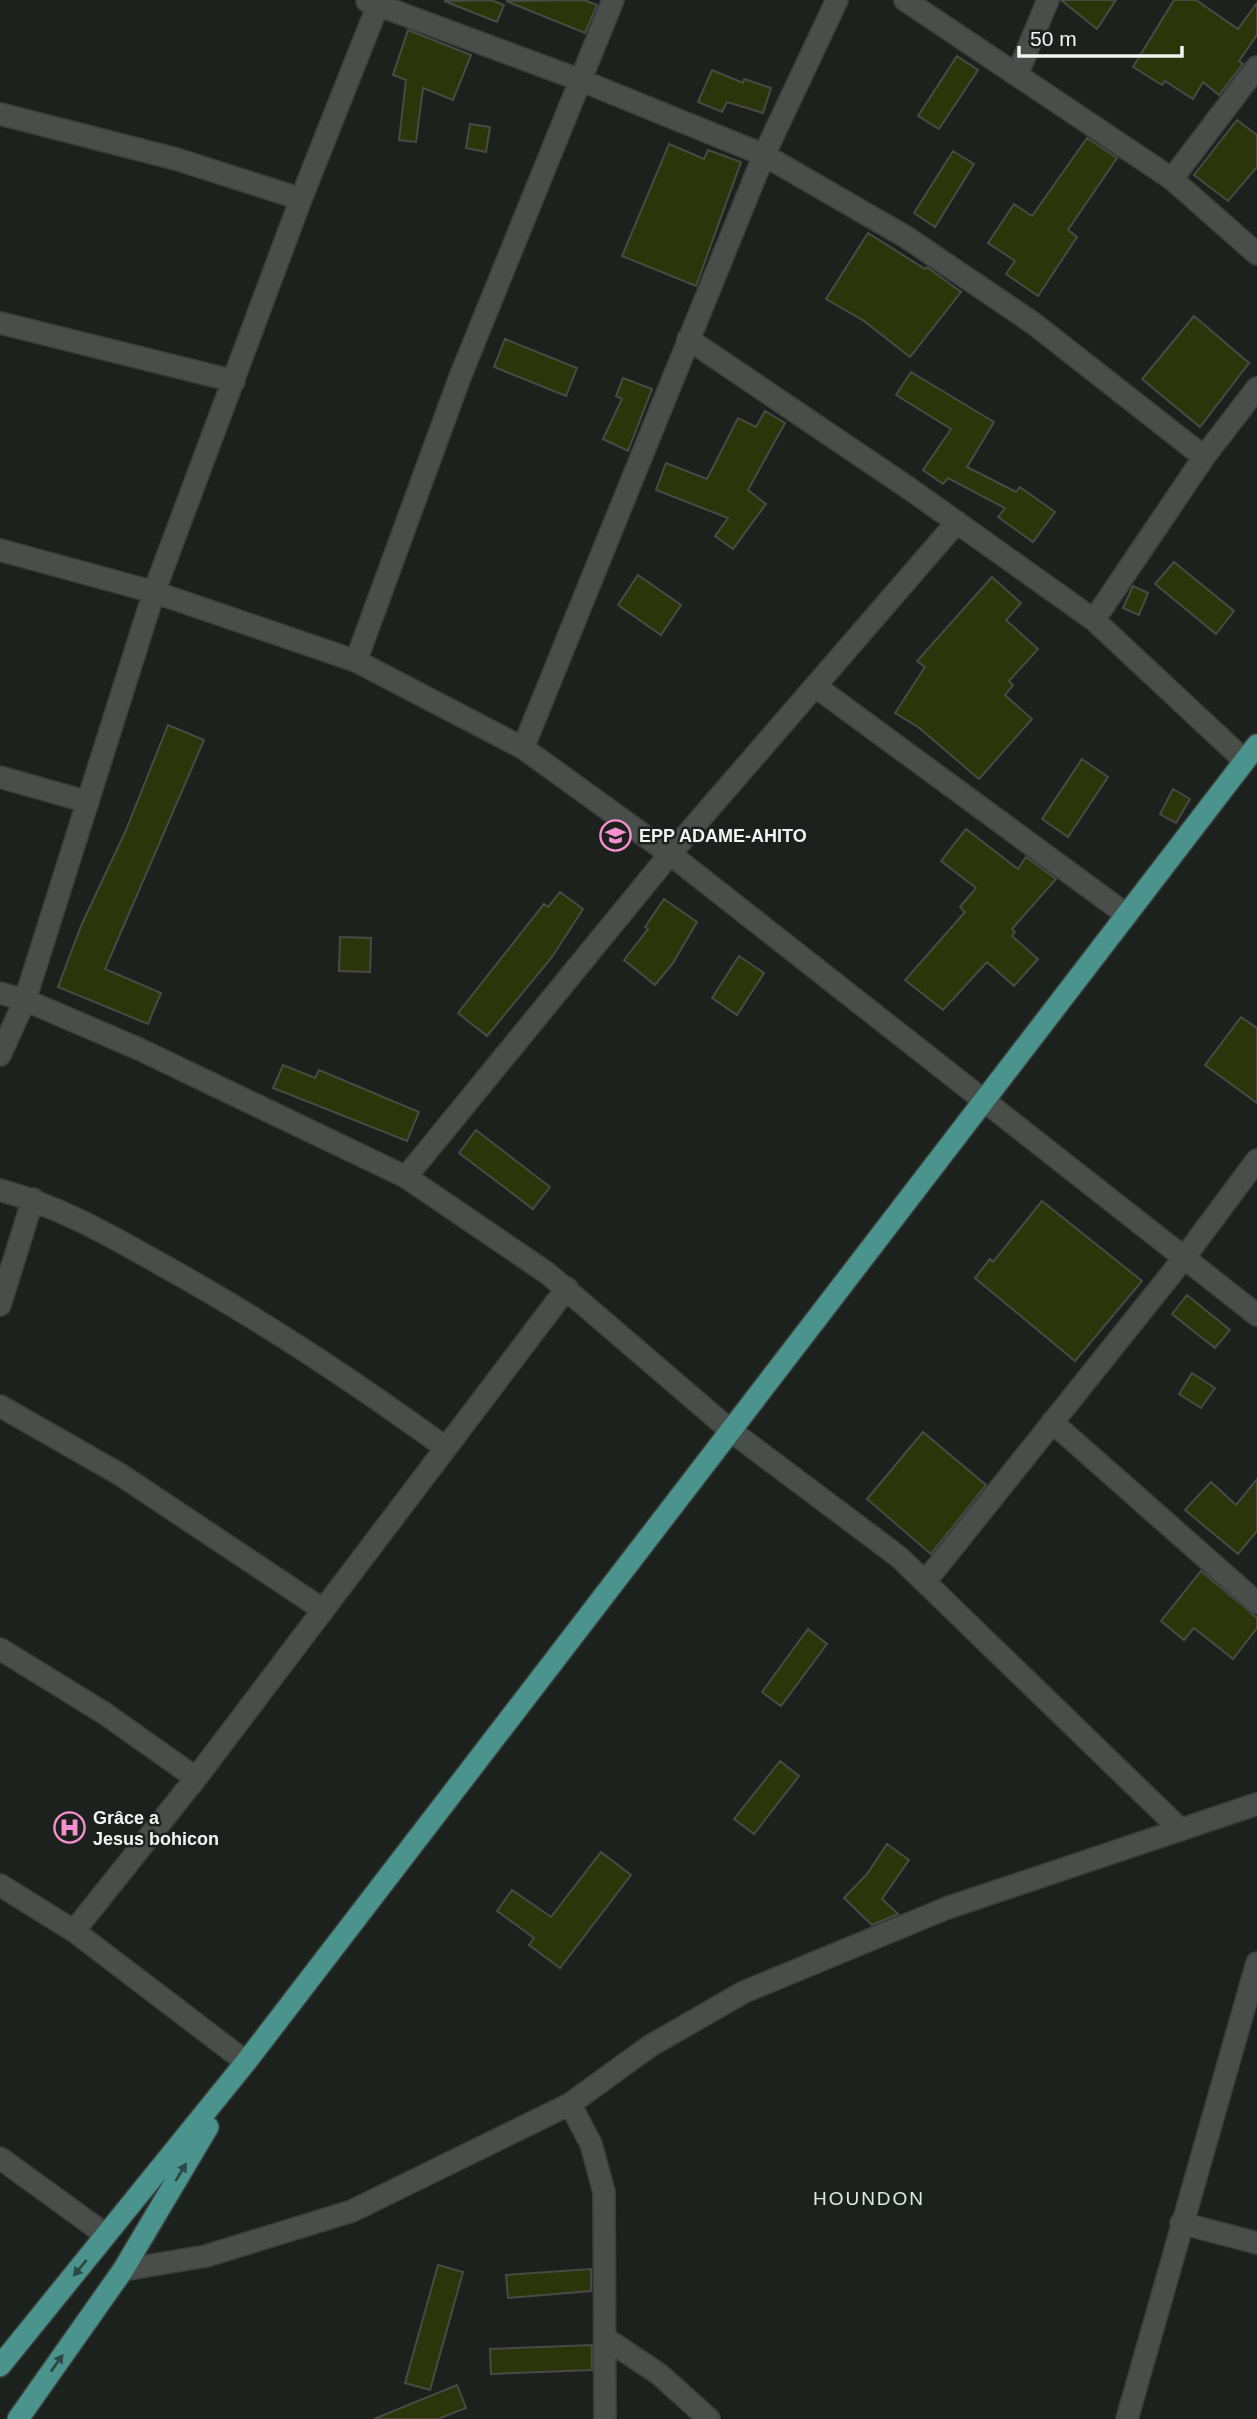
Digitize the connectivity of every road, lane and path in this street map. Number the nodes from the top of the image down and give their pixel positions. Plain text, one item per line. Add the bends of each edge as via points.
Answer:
1 (613, 0) edge
2 (837, 0) edge
3 (905, 0) edge
4 (1048, 0) edge
5 (375, 2) edge
6 (1257, 67) edge
7 (1017, 75) junction
8 (580, 80) junction
9 (0, 114) edge
10 (764, 155) junction
11 (1172, 179) junction
12 (302, 199) junction
13 (1257, 254) edge
14 (0, 323) edge
15 (688, 339) junction
16 (234, 381) junction
17 (1257, 388) edge
18 (1204, 457) junction
19 (957, 522) junction
20 (0, 550) edge
21 (155, 592) junction
22 (1094, 620) junction
23 (356, 661) junction
24 (816, 686) junction
25 (523, 748) junction
26 (1251, 753) edge
27 (0, 777) edge
28 (88, 802) junction
29 (670, 854) junction
30 (1127, 915) junction
31 (0, 993) edge
32 (24, 1000) junction
33 (0, 1055) edge
34 (984, 1101) junction
35 (1257, 1160) edge
36 (406, 1177) junction
37 (0, 1190) edge
38 (33, 1199) junction
39 (1184, 1258) junction
40 (566, 1288) junction
41 (0, 1306) edge
42 (1257, 1314) edge
43 (0, 1406) edge
44 (1052, 1422) junction
45 (731, 1431) junction
46 (446, 1448) junction
47 (925, 1581) junction
48 (1257, 1603) edge
49 (322, 1609) junction
50 (0, 1649) edge
51 (196, 1778) junction
52 (1257, 1804) edge
53 (1181, 1829) junction
54 (0, 1885) edge
55 (74, 1931) junction
56 (1257, 1963) edge
57 (246, 2063) junction
58 (570, 2104) junction
59 (0, 2158) edge
60 (1181, 2223) junction
61 (106, 2235) junction
62 (1257, 2243) edge
63 (122, 2270) junction
64 (605, 2338) junction
65 (0, 2366) edge
66 (18, 2419) edge
67 (605, 2419) edge
68 (709, 2419) edge
69 (1127, 2419) edge

1 - 8 street
2 - 10 street
3 - 7 street
4 - 7 street
5 - 8 street
5 - 12 street
6 - 11 street
7 - 11 street
8 - 10 street
8 - 23 street via 460,377
9 - 12 street via 176,159
10 - 15 street
10 - 18 street via 906,237 1033,323
11 - 13 street
12 - 16 street
14 - 16 street
15 - 19 street
15 - 25 street
16 - 21 street
17 - 18 street
18 - 22 street
19 - 22 street
19 - 24 street
20 - 21 street
21 - 23 street
21 - 28 street
22 - 26 street
23 - 25 street
24 - 29 street
24 - 30 street
25 - 29 street
26 - 30 main road
27 - 28 street
28 - 32 street
29 - 34 street
29 - 36 street
30 - 34 main road
31 - 32 street
32 - 33 street
32 - 36 street via 139,1049
34 - 39 street
34 - 45 main road
35 - 39 street
36 - 40 street
37 - 38 street
38 - 41 street
38 - 46 street via 93,1226 235,1305
39 - 42 street
39 - 44 street
40 - 45 street
40 - 46 street
43 - 49 street via 121,1475
44 - 47 street
44 - 48 street
45 - 47 street via 899,1556
45 - 57 main road
46 - 49 street
47 - 53 street
49 - 51 street
50 - 51 street via 104,1713
51 - 55 street
52 - 53 street
53 - 58 street via 947,1908 744,1992 650,2046
54 - 55 street
55 - 57 street
56 - 60 street
57 - 61 main road
63 -> 57 main road
58 - 63 street via 352,2211 206,2256
58 - 64 street via 591,2144 604,2192
59 - 61 street
60 - 62 street
60 - 69 street
61 -> 65 main road
66 -> 63 main road
64 - 67 street
64 - 68 street via 659,2374

